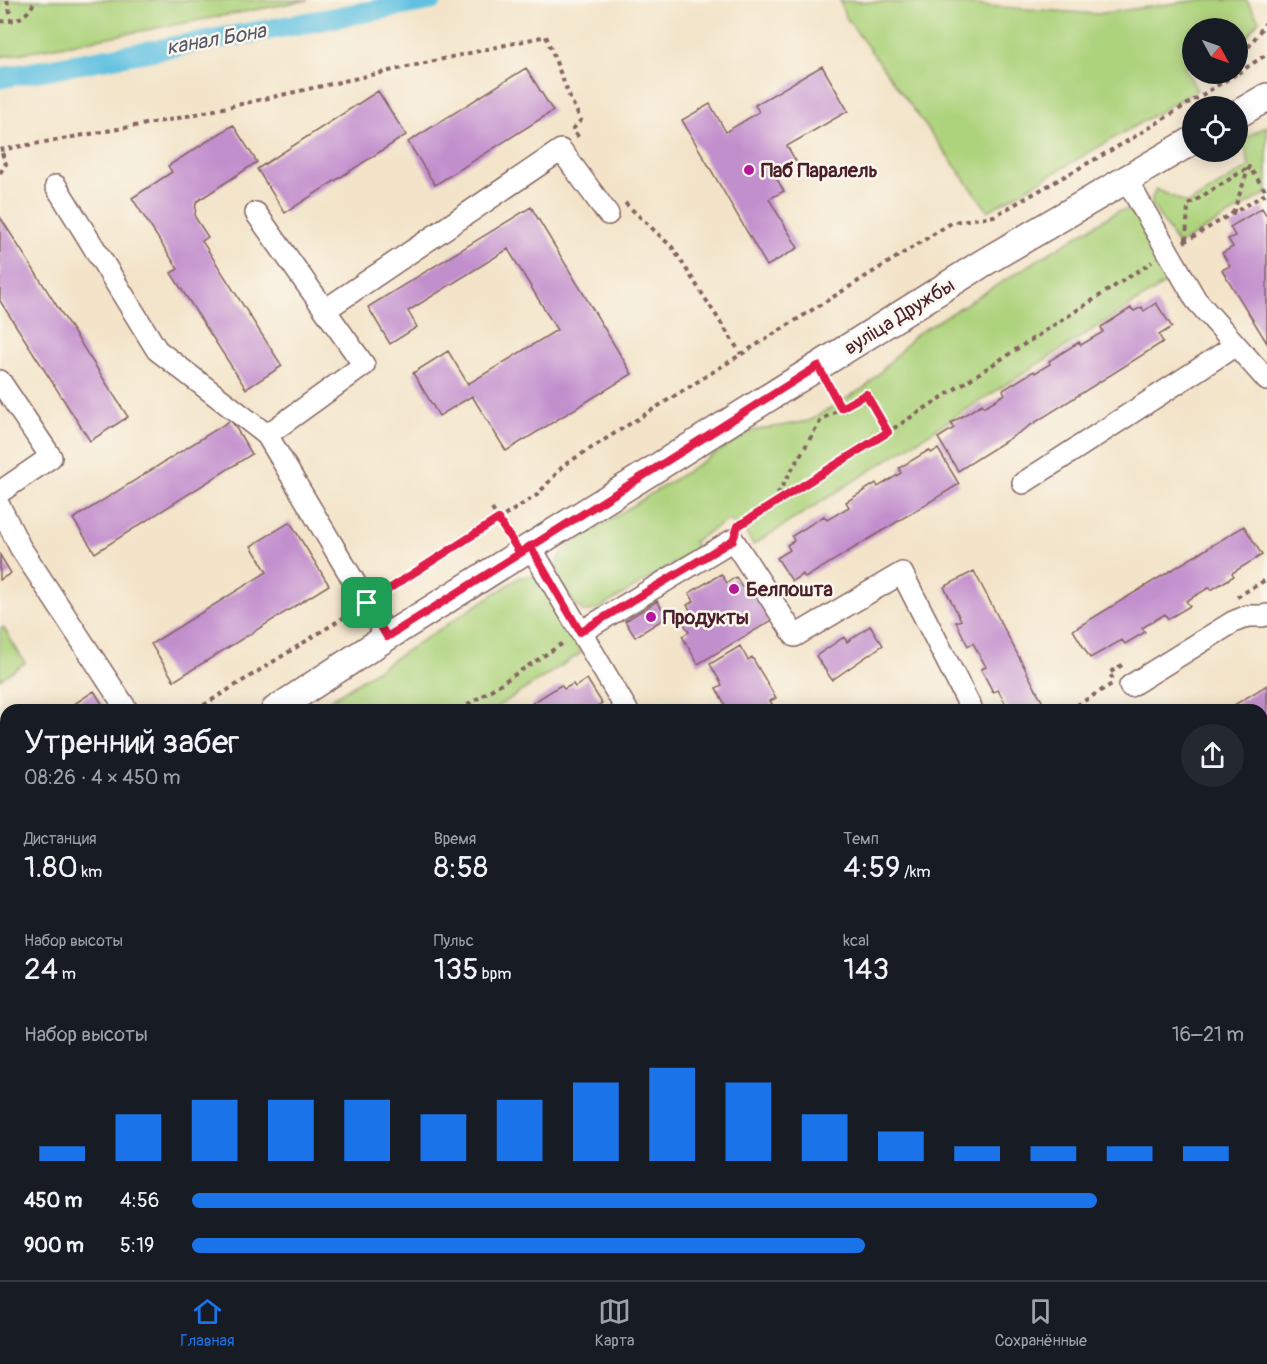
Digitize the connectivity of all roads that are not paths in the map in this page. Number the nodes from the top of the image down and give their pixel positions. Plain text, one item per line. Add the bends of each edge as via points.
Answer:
1 (1267, 97) edge
2 (1248, 108) edge
3 (1182, 147) edge
4 (1126, 179) junction
5 (56, 186) dead end
6 (256, 213) dead end
7 (608, 214) dead end
8 (325, 310) junction
9 (1236, 345) junction
10 (1267, 380) edge
11 (0, 381) edge
12 (267, 435) junction
13 (1023, 483) dead end
14 (0, 492) edge
15 (0, 507) edge
16 (525, 549) junction
17 (1267, 615) edge
18 (580, 632) junction
19 (387, 637) junction
20 (1122, 684) road end
21 (123, 704) edge
22 (284, 704) edge
23 (623, 704) edge
24 (969, 704) edge

1 - 2 main road
3 - 4 main road, вуліца Дружбы
4 - 9 street via 1177,246 1196,300
4 - 16 main road, вуліца Дружбы via 983,263
5 - 12 street via 157,350
6 - 8 street
7 - 8 street via 561,150
8 - 12 street via 364,365
9 - 10 street
9 - 13 street
11 - 14 street via 51,457
12 - 19 street
15 - 21 street via 20,547
16 - 18 street
16 - 19 main road, вуліца Дружбы
17 - 20 street via 1233,622
18 - 23 street
18 - 24 street via 733,540 795,636 902,573
19 - 22 main road, вуліца Дружбы

